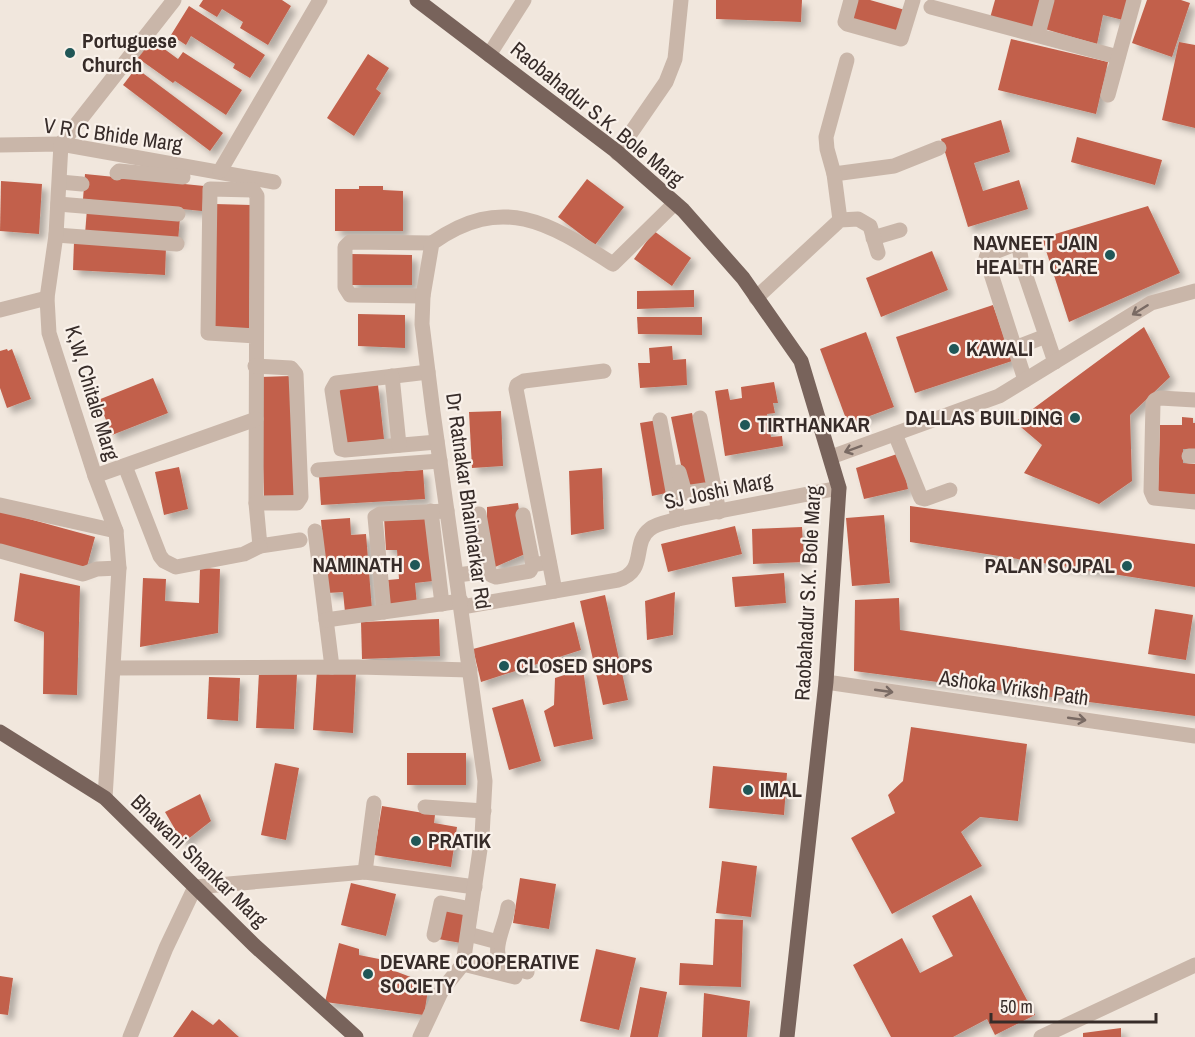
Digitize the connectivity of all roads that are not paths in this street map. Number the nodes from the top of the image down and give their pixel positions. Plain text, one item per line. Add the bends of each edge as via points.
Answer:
1 (174, 0) edge
2 (320, 0) edge
3 (417, 0) edge
4 (524, 0) edge
5 (681, 0) edge
6 (851, 0) edge
7 (1047, 0) edge
8 (1134, 0) edge
9 (907, 1) edge
10 (953, 6) edge
11 (931, 7) dead end
12 (1038, 34) junction
13 (489, 55) junction
14 (1118, 57) junction
15 (847, 60) dead end
16 (1108, 95) dead end
17 (61, 144) junction
18 (0, 145) edge
19 (939, 148) dead end
20 (617, 153) junction
21 (157, 171) junction
22 (220, 171) junction
23 (117, 173) dead end
24 (834, 174) junction
25 (60, 182) junction
26 (274, 182) dead end
27 (81, 185) dead end
28 (675, 203) junction
29 (58, 204) junction
30 (178, 214) dead end
31 (840, 220) junction
32 (900, 230) dead end
33 (56, 235) junction
34 (873, 238) junction
35 (432, 243) junction
36 (177, 244) dead end
37 (878, 253) dead end
38 (1195, 291) edge
39 (423, 296) junction
40 (47, 298) junction
41 (756, 298) junction
42 (0, 310) edge
43 (256, 336) junction
44 (1046, 336) junction
45 (1015, 348) junction
46 (1055, 362) junction
47 (255, 366) junction
48 (604, 371) dead end
49 (428, 372) junction
50 (392, 376) junction
51 (1026, 380) junction
52 (1195, 400) edge
53 (700, 418) dead end
54 (256, 419) junction
55 (895, 434) junction
56 (437, 442) junction
57 (399, 445) junction
58 (831, 457) junction
59 (440, 461) junction
60 (125, 466) junction
61 (318, 470) dead end
62 (95, 476) junction
63 (839, 488) junction
64 (950, 490) dead end
65 (1195, 502) edge
66 (256, 503) junction
67 (0, 505) edge
68 (431, 511) junction
69 (447, 511) junction
70 (719, 512) junction
71 (479, 514) dead end
72 (523, 515) dead end
73 (695, 516) junction
74 (678, 519) junction
75 (116, 531) junction
76 (315, 531) dead end
77 (300, 540) dead end
78 (260, 546) junction
79 (0, 551) edge
80 (549, 562) junction
81 (533, 565) junction
82 (118, 568) junction
83 (489, 571) junction
84 (457, 575) junction
85 (555, 591) junction
86 (442, 604) junction
87 (461, 604) junction
88 (384, 612) junction
89 (326, 620) junction
90 (332, 667) junction
91 (114, 668) junction
92 (470, 670) junction
93 (826, 682) junction
94 (0, 732) edge
95 (1195, 736) edge
96 (105, 798) junction
97 (374, 803) dead end
98 (425, 807) dead end
99 (484, 811) junction
100 (366, 872) junction
101 (195, 887) junction
102 (475, 887) junction
103 (508, 907) dead end
104 (471, 909) junction
105 (467, 931) junction
106 (434, 935) dead end
107 (498, 942) junction
108 (463, 963) junction
109 (1195, 965) edge
110 (130, 1037) edge
111 (356, 1037) edge
112 (420, 1037) edge
113 (787, 1037) edge
114 (1041, 1037) edge

1 - 17 street
2 - 22 street
3 - 13 main road, Raobahadur S.K. Bole Marg
4 - 13 street
5 - 20 street via 675,59 666,82
6 - 9 street via 847,24 900,39
7 - 12 street
8 - 14 street
10 - 11 street
10 - 12 street
12 - 14 street
13 - 20 main road, Raobahadur S.K. Bole Marg
14 - 16 street
15 - 24 street via 826,137
17 - 18 street, V R C Bhide Marg
17 - 21 street, V R C Bhide Marg
17 - 25 street, K,W, Chitale Marg
19 - 24 street via 894,166
20 - 28 main road, Raobahadur S.K. Bole Marg
21 - 22 street, V R C Bhide Marg via 183,175
21 - 23 street
22 - 26 street, V R C Bhide Marg
24 - 31 street
25 - 27 street
25 - 29 street, K,W, Chitale Marg
28 - 35 street via 613,264 540,223 506,216 465,223
28 - 41 main road, Raobahadur S.K. Bole Marg via 743,278
29 - 30 street
29 - 33 street, K,W, Chitale Marg
31 - 34 street via 858,219 870,226
31 - 41 street
32 - 34 street
33 - 36 street
33 - 40 street, K,W, Chitale Marg
34 - 37 street
35 - 39 street, Dr Ratnakar Bhaindarkar Rd
35 - 39 street via 350,242 345,247 345,287 350,295
38 -> 46 street via 1151,303
39 - 49 street, Dr Ratnakar Bhaindarkar Rd
40 - 42 street
40 - 62 street, K,W, Chitale Marg via 49,333
41 - 58 main road, Raobahadur S.K. Bole Marg via 801,361
43 - 43 street via 257,196 253,190 210,189 208,332
43 - 47 street
44 - 45 street
44 - 45 street via 1019,246 991,253 986,258
44 - 46 street
45 - 51 street
46 - 51 street
47 - 54 street
47 - 66 street via 291,368 296,374 301,497 297,503
48 - 80 street via 524,381 516,389
49 - 50 street
49 - 56 street, Dr Ratnakar Bhaindarkar Rd
50 - 57 street
50 - 57 street via 336,383 332,390 341,449
51 - 55 street via 999,396
52 - 65 street via 1160,398 1153,403 1150,491 1154,498
53 - 70 street
54 - 60 street
54 - 66 street
55 -> 58 street
55 - 64 street via 921,498
56 - 57 street
56 - 59 street, Dr Ratnakar Bhaindarkar Rd
58 - 63 main road, Raobahadur S.K. Bole Marg
59 - 61 street
59 - 69 street, Dr Ratnakar Bhaindarkar Rd
60 - 62 street
60 - 78 street via 160,556 168,564 176,567 233,556
62 - 75 street, K,W, Chitale Marg
63 - 70 street, SJ Joshi Marg
63 - 93 main road, Raobahadur S.K. Bole Marg
66 - 78 street
67 - 75 street
68 - 69 street
68 - 86 street
68 - 88 street via 375,517
69 - 84 street, Dr Ratnakar Bhaindarkar Rd
70 - 73 street, SJ Joshi Marg
71 - 83 street
72 - 81 street
73 - 74 street, SJ Joshi Marg
73 - 74 street via 698,491 684,492 663,418
74 - 85 street, SJ Joshi Marg via 649,529 634,571 628,577
75 - 82 street, K,W, Chitale Marg
76 - 89 street
77 - 78 street
79 - 82 street via 83,574
80 - 81 street
80 - 85 street
81 - 83 street via 530,571 496,577
82 - 91 street, K,W, Chitale Marg
83 - 84 street
84 - 87 street, Dr Ratnakar Bhaindarkar Rd
85 - 87 street, SJ Joshi Marg
86 - 87 street, SJ Joshi Marg
86 - 88 street, SJ Joshi Marg
87 - 92 street, Dr Ratnakar Bhaindarkar Rd
88 - 89 street, SJ Joshi Marg
89 - 90 street
90 - 91 street
90 - 92 street
91 - 96 street, K,W, Chitale Marg
92 - 99 street, Dr Ratnakar Bhaindarkar Rd via 485,781
93 -> 95 street, Ashoka Vriksh Path
93 - 113 main road, Raobahadur S.K. Bole Marg
94 - 96 main road, Bhawani Shankar Marg
96 - 101 main road, Bhawani Shankar Marg
97 - 100 street
98 - 99 street
99 - 102 street, Dr Ratnakar Bhaindarkar Rd
100 - 101 street
100 - 102 street
101 - 110 street
101 - 111 main road, Bhawani Shankar Marg
102 - 104 street, Dr Ratnakar Bhaindarkar Rd
103 - 107 street
104 - 105 street, Dr Ratnakar Bhaindarkar Rd
104 - 106 street via 441,903
105 - 107 street
105 - 108 street, Dr Ratnakar Bhaindarkar Rd
107 - 108 street via 501,963 523,975
108 - 112 street, Dr Ratnakar Bhaindarkar Rd via 442,990
109 - 114 street

